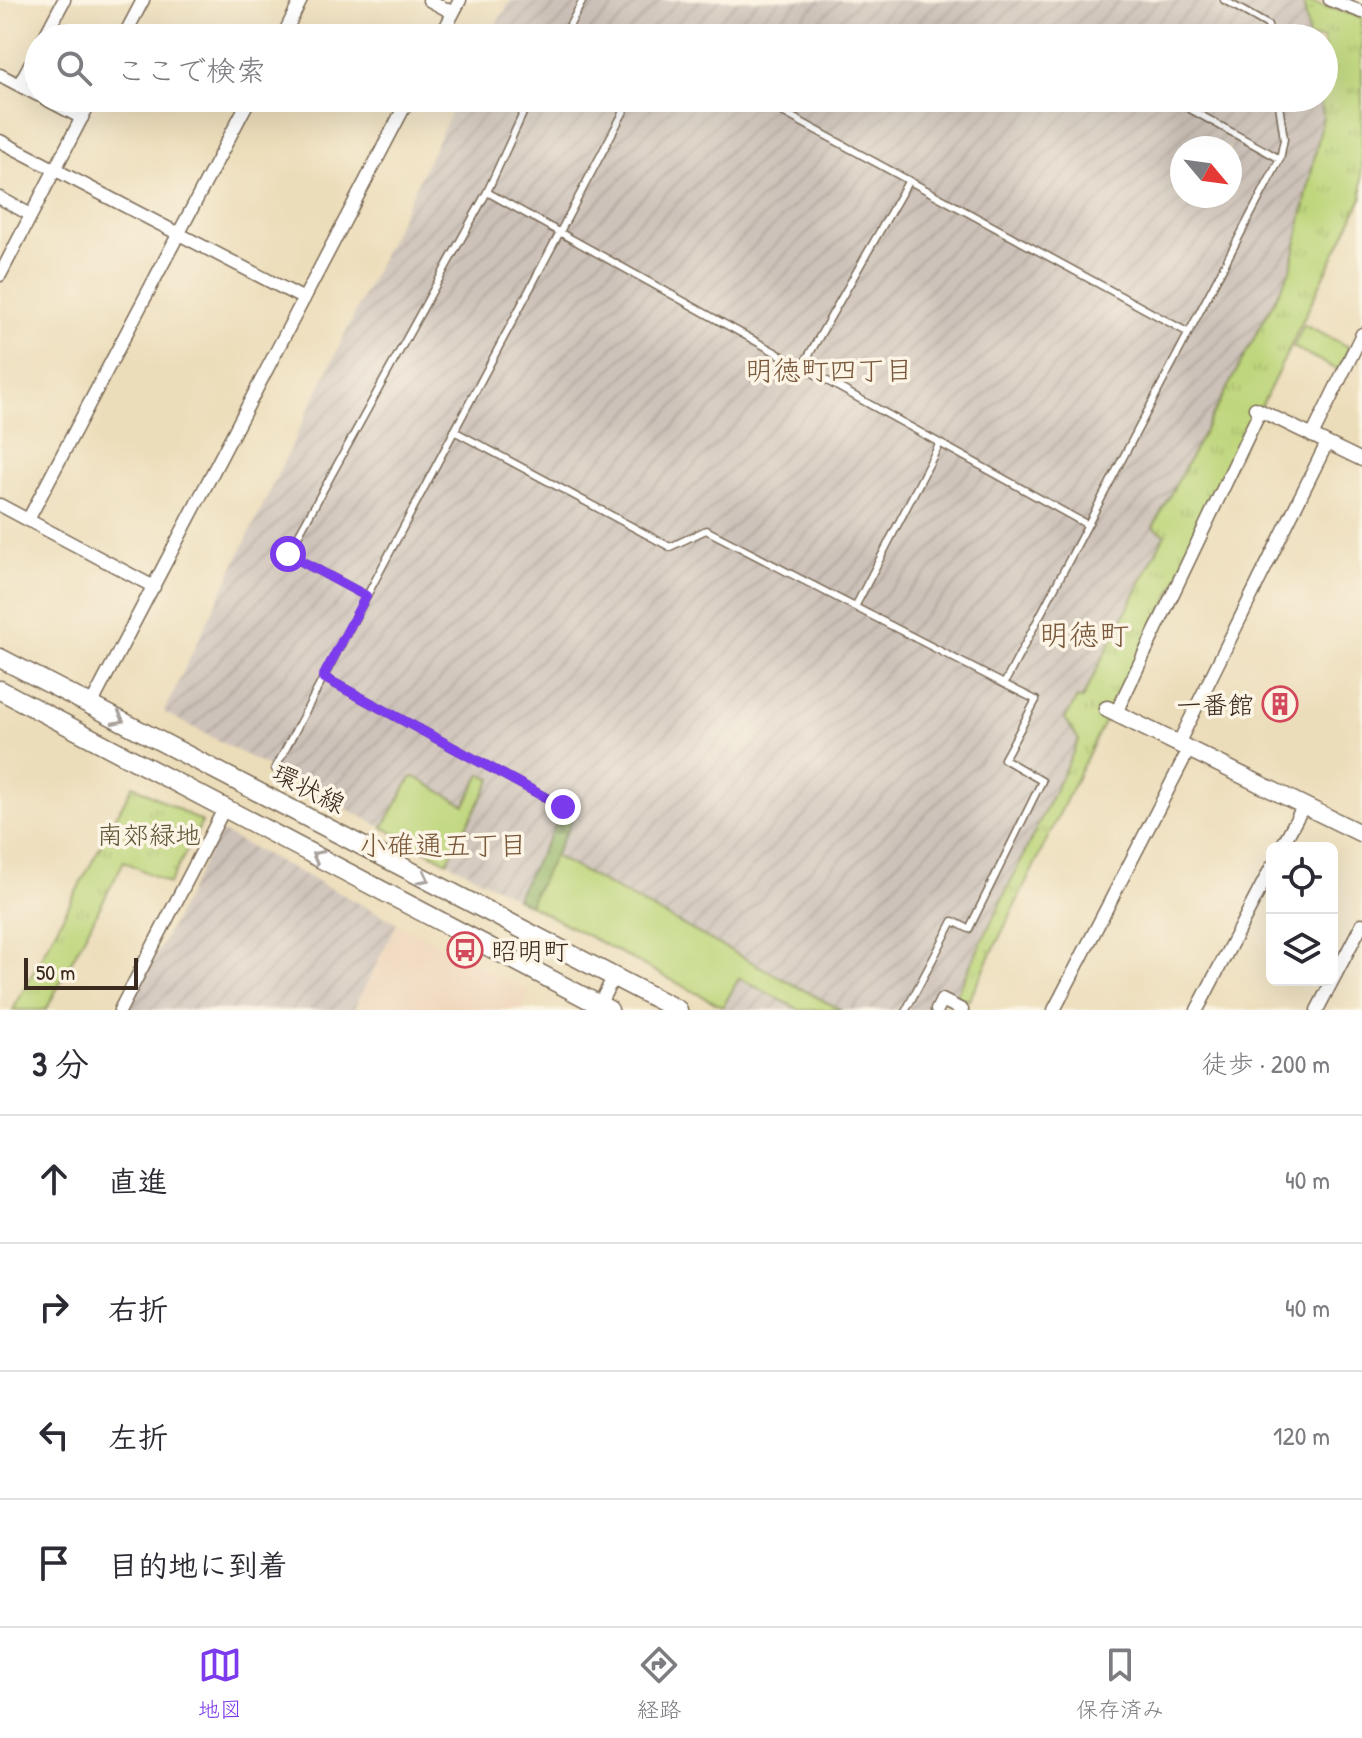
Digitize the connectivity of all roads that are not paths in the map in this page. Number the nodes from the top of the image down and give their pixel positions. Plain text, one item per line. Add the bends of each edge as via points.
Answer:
1 (64, 0) edge
2 (143, 0) edge
3 (301, 0) edge
4 (429, 0) edge
5 (460, 0) edge
6 (583, 0) edge
7 (1224, 0) edge
8 (1330, 0) edge
9 (1362, 12) edge
10 (453, 13) junction
11 (51, 24) edge
12 (130, 24) edge
13 (289, 24) edge
14 (447, 24) edge
15 (570, 24) edge
16 (1266, 24) edge
17 (0, 75) edge
18 (24, 76) edge
19 (19, 85) junction
20 (24, 88) edge
21 (71, 112) edge
22 (85, 112) edge
23 (243, 112) edge
24 (402, 112) edge
25 (524, 112) edge
26 (624, 112) edge
27 (783, 112) edge
28 (1195, 112) edge
29 (1280, 112) edge
30 (82, 118) junction
31 (0, 141) edge
32 (1280, 159) junction
33 (55, 169) junction
34 (909, 180) junction
35 (487, 192) junction
36 (0, 198) edge
37 (31, 215) junction
38 (560, 232) junction
39 (179, 234) junction
40 (0, 275) edge
41 (304, 299) junction
42 (1187, 332) junction
43 (1362, 334) edge
44 (802, 367) junction
45 (454, 431) junction
46 (1312, 436) junction
47 (940, 443) junction
48 (1327, 443) junction
49 (1362, 460) edge
50 (0, 505) edge
51 (28, 520) junction
52 (1086, 524) junction
53 (154, 587) junction
54 (366, 596) junction
55 (855, 607) junction
56 (0, 658) edge
57 (323, 677) junction
58 (1004, 684) junction
59 (0, 690) edge
60 (91, 705) junction
61 (1112, 711) joint
62 (1184, 746) junction
63 (275, 769) dead end
64 (1304, 805) junction
65 (225, 807) junction
66 (563, 807) dead end
67 (1362, 834) edge
68 (1284, 842) edge
69 (1266, 878) edge
70 (1362, 924) edge
71 (614, 976) junction
72 (602, 1008) edge
73 (120, 1010) edge
74 (678, 1010) edge
75 (906, 1010) edge
76 (937, 1010) edge
77 (962, 1010) edge
78 (1054, 1010) edge
79 (1197, 1010) edge
80 (1317, 1010) edge

1 - 11 street
2 - 12 street
3 - 13 street
4 - 10 street
5 - 10 street
6 - 15 lane
7 - 16 lane
8 - 9 street
10 - 14 street
17 - 19 street
18 - 19 street
19 - 20 street
21 - 30 street
22 - 30 street
23 - 39 street
24 - 41 street
25 - 35 lane
26 - 38 lane
27 - 34 lane
28 - 32 lane
29 - 32 lane
30 - 33 street
31 - 33 street
32 - 42 lane
33 - 37 street
33 - 39 street
34 - 42 lane
34 - 44 lane
35 - 38 lane
35 - 54 lane via 288,554
36 - 37 street
37 - 40 street
38 - 44 lane
38 - 45 lane
39 - 41 street
39 - 51 street
41 - 53 street
42 - 52 lane
43 - 46 street
44 - 47 lane
45 - 54 lane
45 - 55 lane via 670,547 706,530
46 - 48 street
46 - 61 street via 1257,409
47 - 52 lane
47 - 55 lane
48 - 49 street
48 - 62 street
50 - 51 street
51 - 53 street
52 - 58 lane
53 - 60 street
54 - 57 lane
55 - 58 lane
56 - 60 main road, 環状線
57 - 63 lane
57 - 66 lane
58 - 75 lane via 1036,700 1004,759 1042,781 969,929 953,921
59 - 65 main road
60 -> 71 main road, 環状線
61 - 62 street
62 - 64 street
62 - 78 street
64 - 67 street
64 - 68 street
72 -> 65 main road
65 - 73 street
69 - 79 street
70 - 80 street
71 - 72 street
71 - 74 main road, 環状線
76 - 77 street via 942,1000

